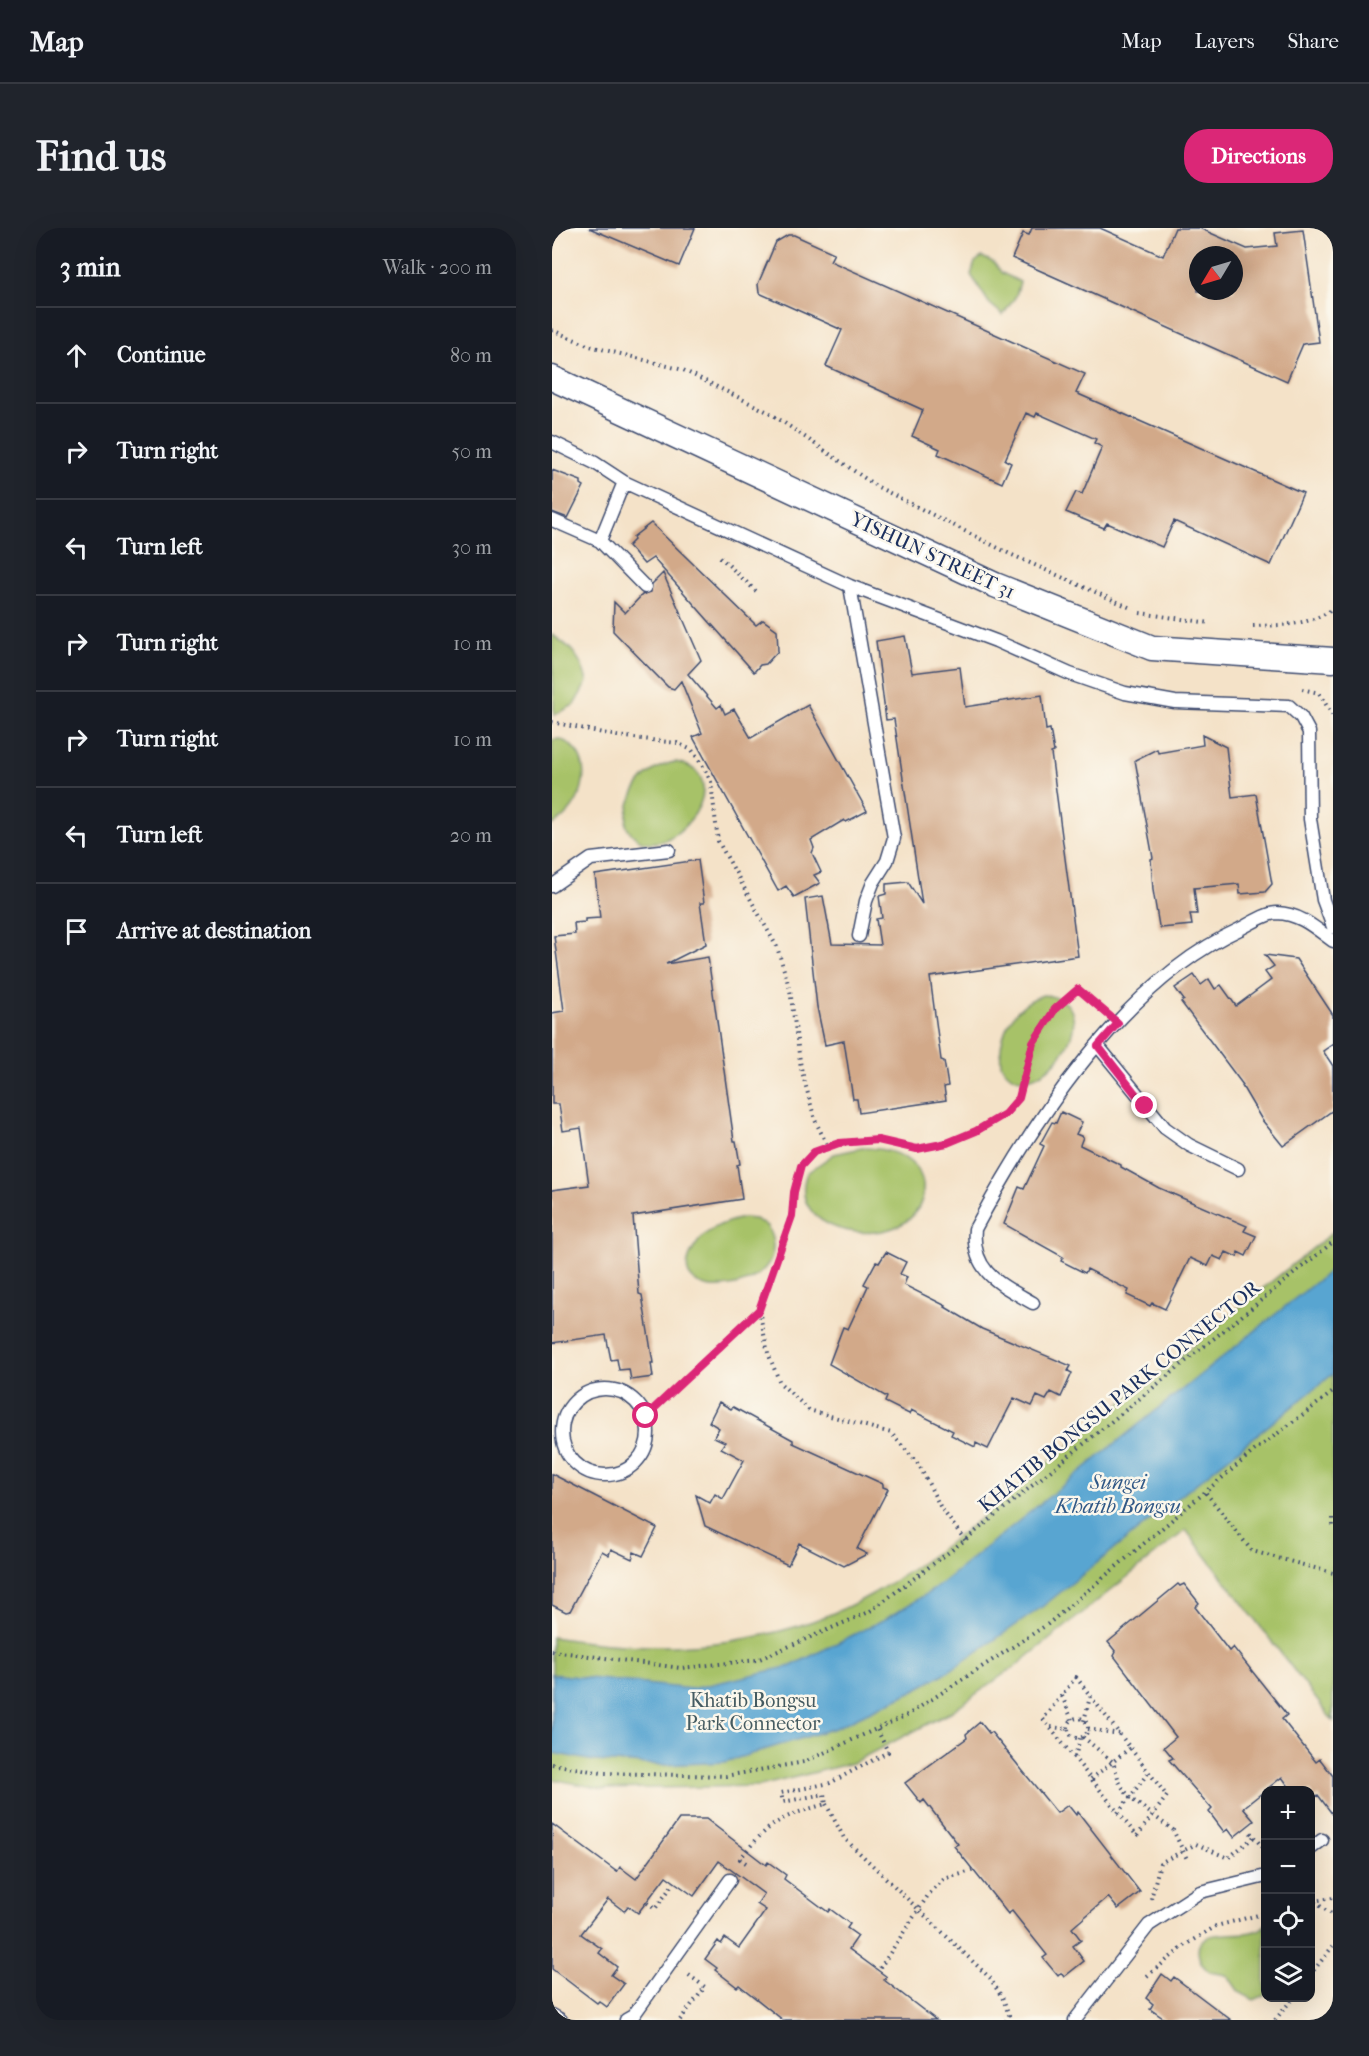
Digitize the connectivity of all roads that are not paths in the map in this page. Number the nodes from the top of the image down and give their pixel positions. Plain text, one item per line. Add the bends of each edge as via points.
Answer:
1 (552, 378) edge
2 (552, 442) edge
3 (624, 482) junction
4 (552, 520) edge
5 (600, 541) junction
6 (850, 585) junction
7 (645, 587) dead end
8 (1333, 660) edge
9 (669, 850) dead end
10 (552, 886) edge
11 (1333, 927) edge
12 (859, 936) dead end
13 (1333, 941) edge
14 (1098, 1046) junction
15 (1238, 1169) dead end
16 (1033, 1303) dead end
17 (558, 1419) edge
18 (552, 1432) edge
19 (564, 1442) junction
20 (1322, 1840) dead end
21 (1315, 1846) edge
22 (1261, 1877) edge
23 (730, 1880) dead end
24 (552, 2015) edge
25 (561, 2020) edge
26 (626, 2020) edge
27 (1075, 2020) edge

1 - 8 street, YISHUN STREET 31 via 995,585 1152,648
2 - 3 lane
3 - 5 lane
3 - 6 lane
4 - 5 lane
5 - 7 lane
6 - 11 lane via 1125,693 1175,702 1289,706 1309,732 1310,819 1323,900
6 - 12 lane via 894,838 866,901
9 - 10 lane via 591,859
13 - 14 lane via 1299,916 1275,913 1230,933 1189,958 1133,1007
14 - 15 lane via 1166,1128 1189,1145
14 - 16 lane via 1042,1115 975,1229 973,1246 983,1266 994,1280
17 - 19 lane
17 - 19 lane via 582,1395 611,1388 638,1402 646,1416 647,1445 640,1459 615,1474 599,1475 585,1470 573,1461
18 - 19 lane
20 - 21 lane
22 - 27 lane via 1200,1892 1149,1925
23 - 26 lane via 633,2016
24 - 25 lane

